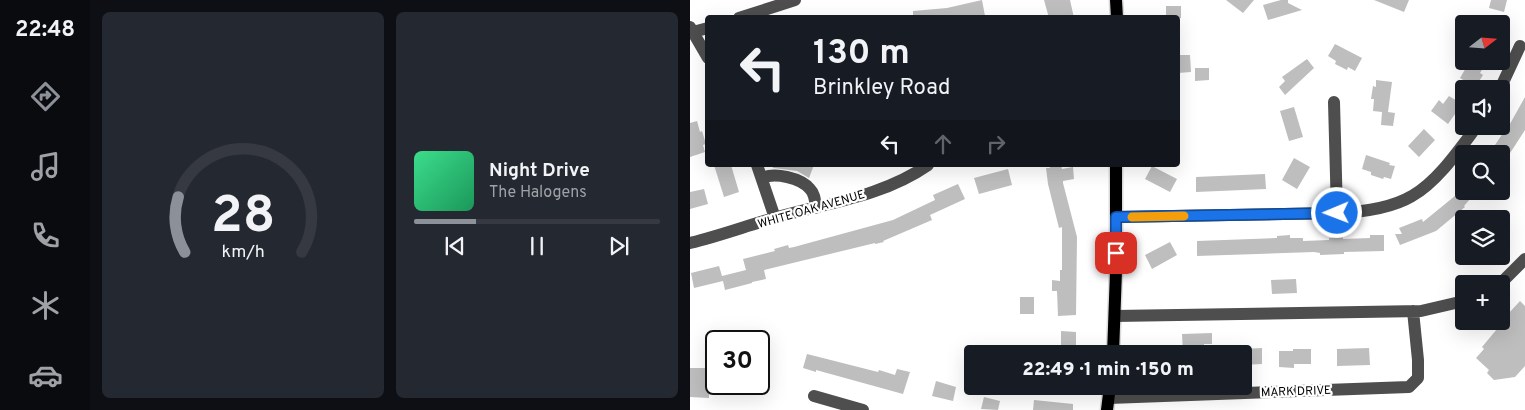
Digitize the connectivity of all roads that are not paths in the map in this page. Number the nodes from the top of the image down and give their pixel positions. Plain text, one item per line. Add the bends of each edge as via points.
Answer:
1 (795, 0) edge
2 (1116, 0) edge
3 (748, 15) edge
4 (1117, 15) edge
5 (705, 28) edge
6 (692, 30) edge
7 (1520, 46) dead end
8 (705, 53) edge
9 (1504, 80) edge
10 (1334, 102) dead end
11 (1470, 135) edge
12 (758, 167) edge
13 (925, 167) edge
14 (1116, 167) edge
15 (762, 178) junction
16 (816, 208) junction
17 (1337, 213) junction
18 (1116, 217) junction
19 (775, 218) junction
20 (690, 243) edge
21 (1525, 258) edge
22 (1509, 275) edge
23 (1455, 303) edge
24 (1413, 311) junction
25 (1115, 316) junction
26 (1113, 345) edge
27 (814, 396) dead end
28 (1109, 398) edge
29 (863, 410) edge

1 - 3 street
2 - 4 main road
5 - 6 street
6 - 8 street
7 - 9 street
10 - 17 street
11 - 17 street via 1440,172 1413,196 1381,207
12 - 15 street
13 - 16 street, WHITE OAK AVENUE via 880,190
14 - 18 main road
15 - 16 street via 780,175 805,184 811,190
15 - 19 street
16 - 19 street, WHITE OAK AVENUE
17 - 18 street
18 - 25 main road
19 - 20 street, WHITE OAK AVENUE
21 - 22 street
23 - 24 street
24 - 25 street
24 - 28 street, MARK DRIVE via 1418,378 1409,387
25 - 26 main road
27 - 29 street

